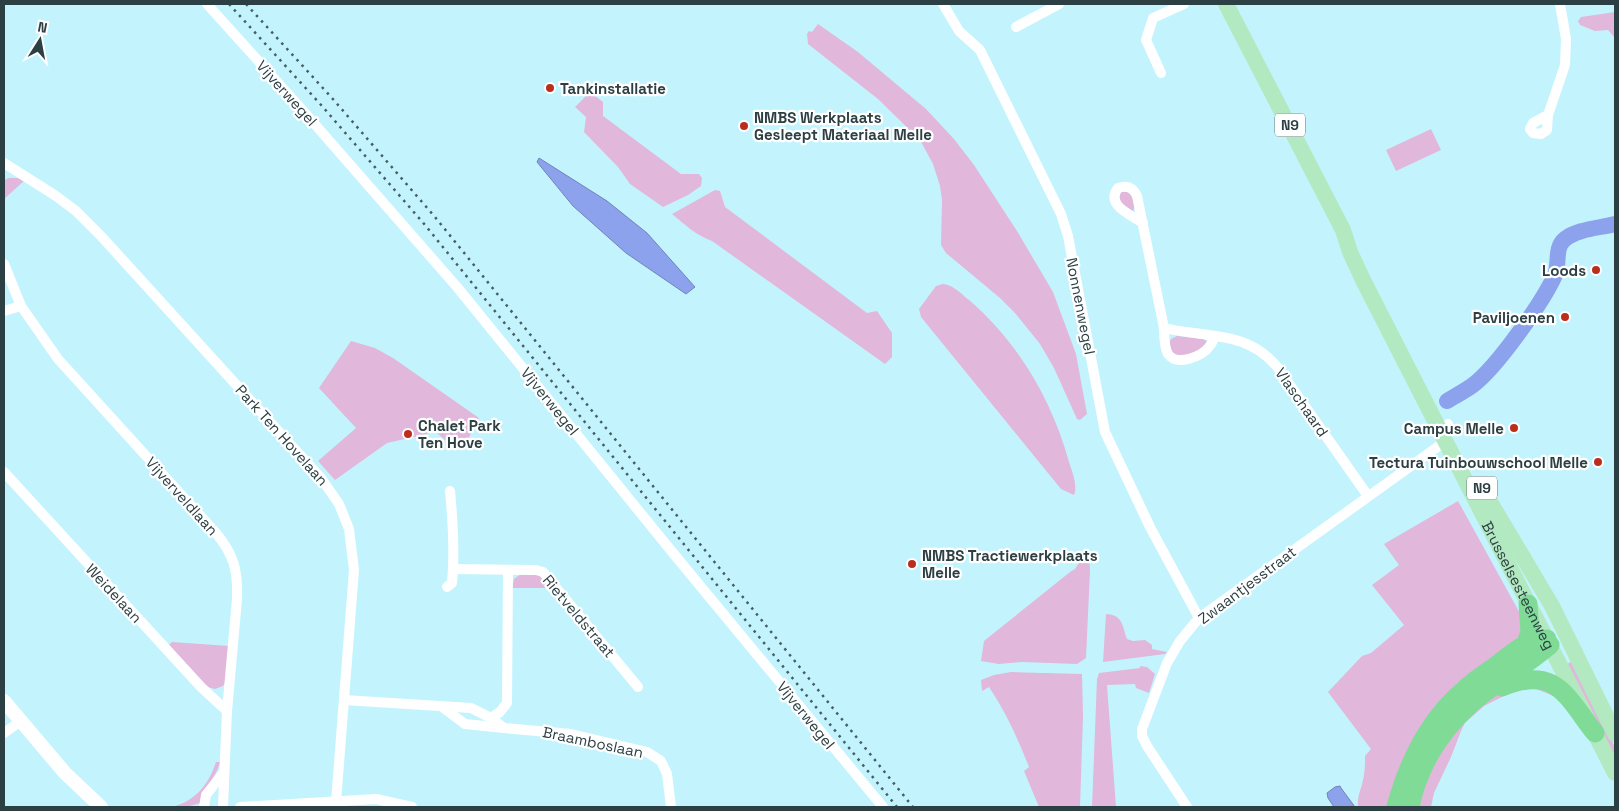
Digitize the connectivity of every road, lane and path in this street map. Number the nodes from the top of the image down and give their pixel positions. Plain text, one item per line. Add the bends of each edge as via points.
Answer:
1 (207, 4) edge
2 (943, 4) edge
3 (1059, 4) edge
4 (1184, 4) edge
5 (1226, 4) edge
6 (1560, 4) edge
7 (1016, 27) dead end
8 (1161, 73) dead end
9 (1548, 115) dead end
10 (4, 163) edge
11 (1142, 222) dead end
12 (1346, 236) junction
13 (4, 264) edge
14 (21, 306) junction
15 (4, 311) edge
16 (1164, 328) junction
17 (1215, 336) junction
18 (1448, 424) junction
19 (1445, 441) junction
20 (1461, 448) junction
21 (4, 472) edge
22 (450, 491) dead end
23 (1368, 496) junction
24 (454, 569) junction
25 (508, 570) junction
26 (448, 587) dead end
27 (1528, 604) junction
28 (1552, 606) junction
29 (1199, 618) junction
30 (1550, 641) junction
31 (1526, 642) junction
32 (1579, 663) junction
33 (638, 687) dead end
34 (1482, 694) junction
35 (344, 700) junction
36 (4, 701) edge
37 (440, 705) junction
38 (228, 711) junction
39 (492, 718) junction
40 (21, 721) junction
41 (504, 728) junction
42 (4, 733) edge
43 (1595, 733) junction
44 (1615, 734) edge
45 (224, 772) junction
46 (1615, 773) edge
47 (336, 802) junction
48 (101, 807) edge
49 (204, 807) edge
50 (223, 807) edge
51 (240, 807) edge
52 (412, 807) edge
53 (671, 807) edge
54 (882, 807) edge
55 (1188, 807) edge
56 (1396, 807) edge
57 (1410, 807) edge

1 - 54 street, Vijverwegel via 458,287
2 - 29 street, Nonnenwegel via 959,31 980,50 1061,214 1068,236 1105,432 1150,527
3 - 7 street
4 - 8 street via 1153,18 1146,40
5 - 12 main road, Brusselsesteenweg / N9
6 - 9 street via 1566,39 1565,65
10 - 35 street, Park Ten Hovelaan via 76,211 101,236 329,488 349,529 354,570
11 - 16 street
12 - 18 main road, Brusselsesteenweg / N9 via 1358,250
12 - 19 main road, Brusselsesteenweg / N9 via 1354,261
13 - 14 street, Vijverveldlaan
14 - 15 street
14 - 38 street, Vijverveldlaan via 58,359 216,533 232,557 237,575 237,599
16 - 17 street, Vlaschaard
16 - 17 street via 1168,354 1179,361 1190,359 1209,348
17 - 23 street, Vlaschaard via 1234,338 1255,346 1267,355
18 - 19 street
18 - 20 main road, Brusselsesteenweg / N9
19 - 20 street
19 - 23 street, Zwaantjesstraat
19 - 27 main road, Brusselsesteenweg / N9
20 - 28 main road, Brusselsesteenweg / N9 via 1493,509
21 - 38 street, Weidelaan via 201,687
22 - 24 street
23 - 29 street, Zwaantjesstraat
24 - 25 street, Rietveldstraat
24 - 26 street via 452,583
25 - 33 street, Rietveldstraat via 543,572
25 - 39 street via 507,703
27 - 30 main road, Brusselsesteenweg / N9
27 - 31 highway via 1530,632
28 - 30 main road
28 - 32 main road, Brusselsesteenweg / N9
29 - 55 street, Zwaantjesstraat via 1167,663 1142,732 1143,740
30 - 31 highway
30 - 32 main road via 1564,646
30 - 34 highway
30 - 43 main road, Brusselsesteenweg / N9
31 - 56 highway via 1463,690 1437,719 1418,747
32 - 44 main road, Brusselsesteenweg / N9
34 - 43 highway via 1518,680 1548,683 1573,701
34 - 57 highway via 1450,724 1438,741 1425,765
35 - 37 street
35 - 47 street, Park Ten Hovelaan
36 - 40 street
37 - 39 street via 471,708
37 - 41 street, Braamboslaan via 465,724
38 - 45 street, Vijverveldlaan
39 - 41 street
40 - 42 street
40 - 48 street via 71,779
41 - 53 street, Braamboslaan via 571,734 647,752 661,761 668,774
43 - 46 main road, Brusselsesteenweg / N9
45 - 49 street via 206,795
45 - 50 street, Vijverveldlaan
47 - 51 street
47 - 52 street via 376,799

